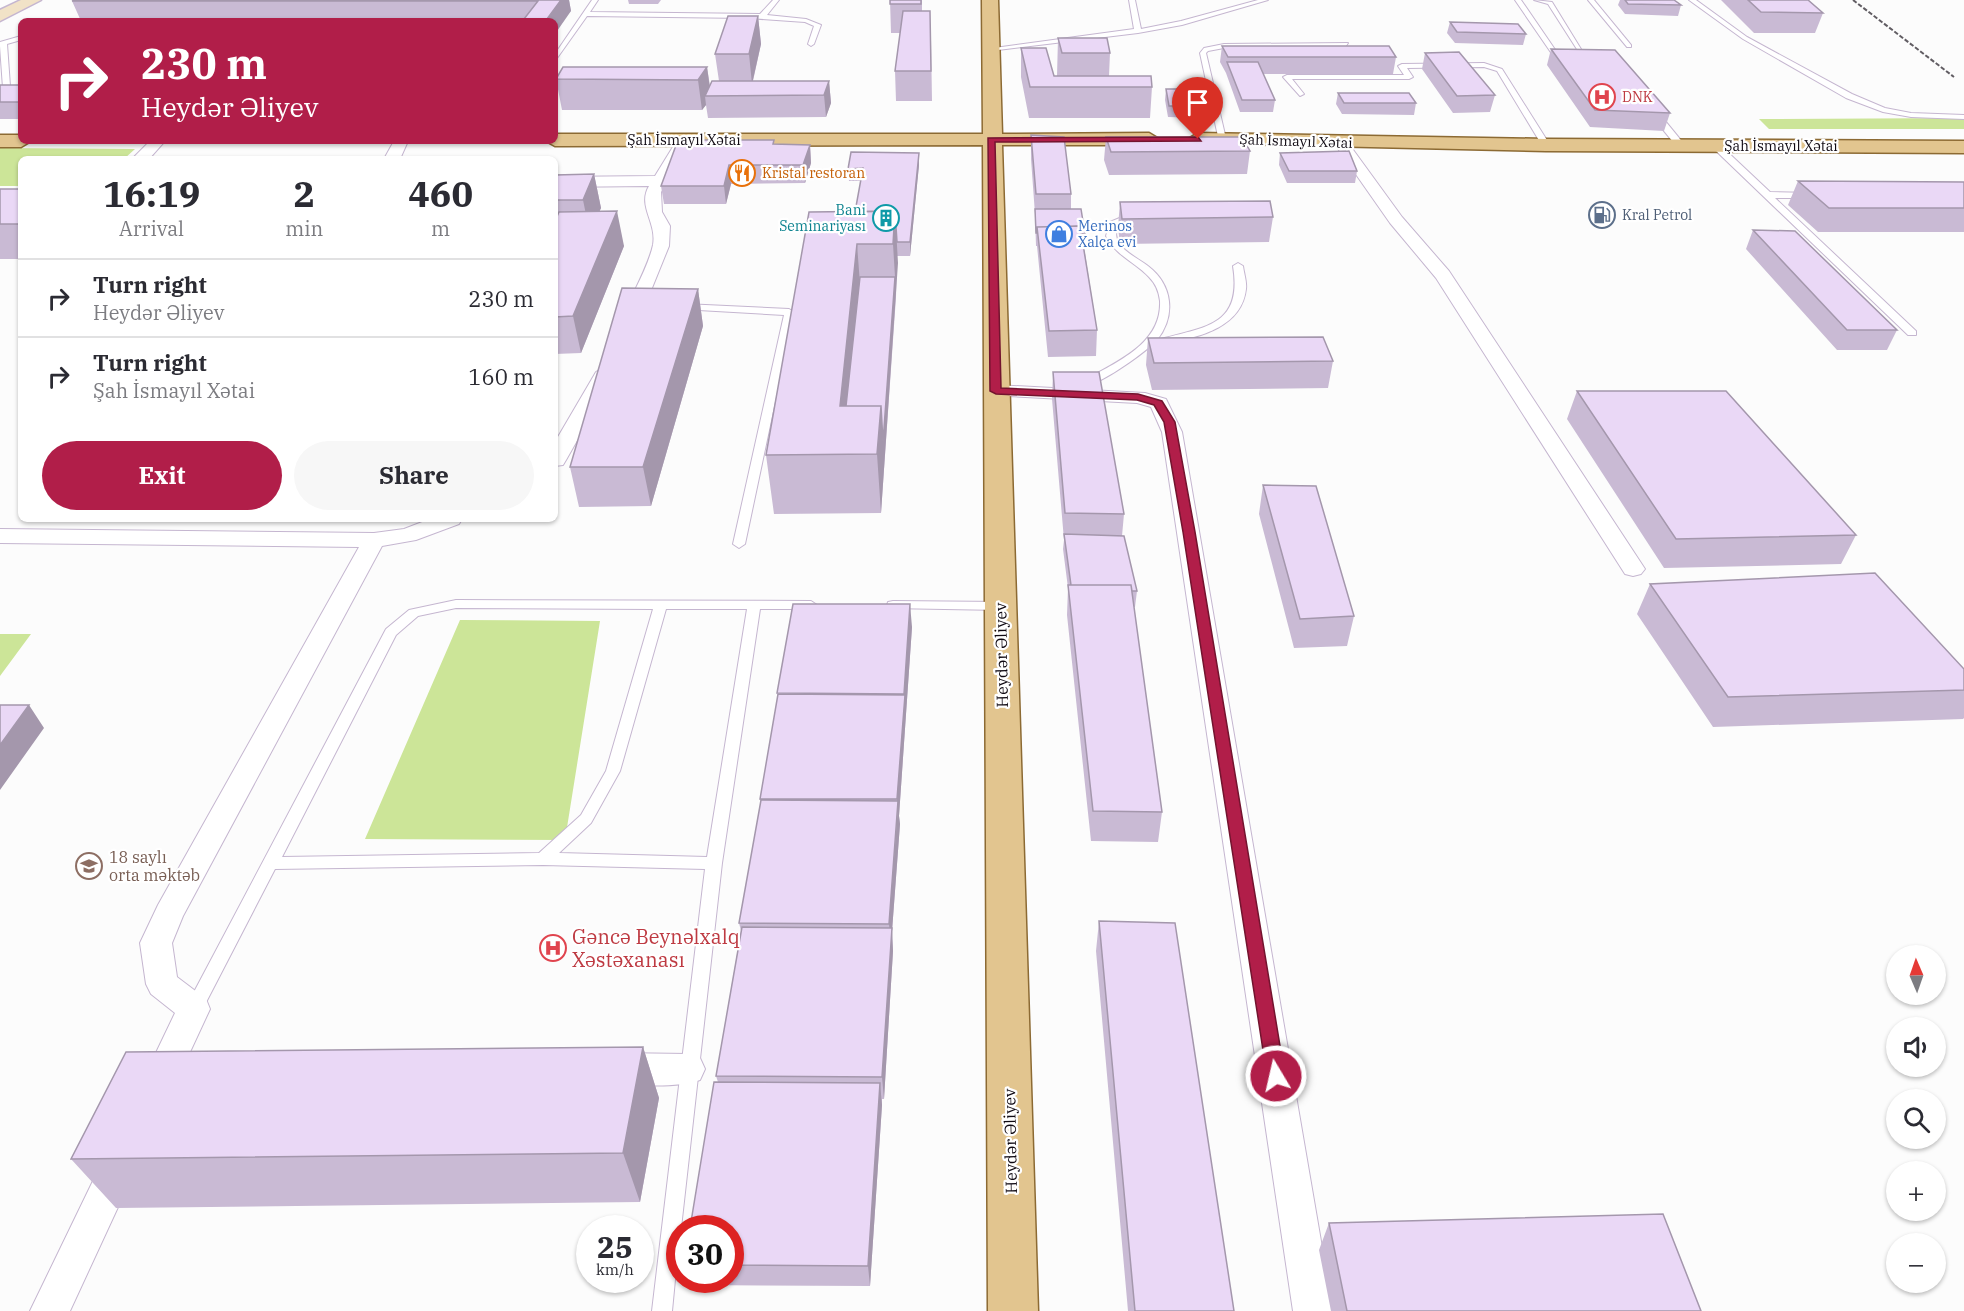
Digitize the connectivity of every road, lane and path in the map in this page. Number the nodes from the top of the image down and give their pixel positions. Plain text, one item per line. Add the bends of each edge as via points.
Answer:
1 (33, 0) edge
2 (595, 0) edge
3 (776, 0) edge
4 (990, 0) edge
5 (1132, 0) edge
6 (1265, 0) edge
7 (1518, 0) edge
8 (1537, 0) edge
9 (1591, 0) edge
10 (1692, 0) edge
11 (585, 14) junction
12 (0, 16) edge
13 (762, 16) junction
14 (1138, 31) junction
15 (18, 39) edge
16 (2, 44) edge
17 (811, 44) dead end
18 (1346, 44) edge
19 (1629, 46) dead end
20 (990, 49) junction
21 (1582, 53) junction
22 (558, 54) edge
23 (1591, 55) edge
24 (18, 90) edge
25 (1300, 94) dead end
26 (1651, 110) edge
27 (1964, 117) edge
28 (1222, 139) junction
29 (558, 140) edge
30 (684, 140) junction
31 (991, 140) junction
32 (0, 141) edge
33 (18, 141) edge
34 (1341, 143) junction
35 (155, 144) edge
36 (1546, 145) junction
37 (1681, 146) junction
38 (1716, 146) junction
39 (1964, 147) edge
40 (143, 156) edge
41 (659, 181) junction
42 (558, 182) edge
43 (1767, 195) junction
44 (1825, 195) edge
45 (1146, 213) edge
46 (1238, 266) dead end
47 (672, 306) edge
48 (1912, 333) dead end
49 (624, 334) edge
50 (1146, 346) junction
51 (616, 355) edge
52 (996, 391) junction
53 (1067, 394) junction
54 (558, 455) edge
55 (443, 522) edge
56 (0, 536) edge
57 (374, 540) junction
58 (739, 544) dead end
59 (1633, 569) dead end
60 (661, 604) junction
61 (754, 605) junction
62 (825, 605) edge
63 (883, 605) edge
64 (1001, 606) junction
65 (543, 860) junction
66 (270, 863) junction
67 (714, 863) junction
68 (194, 1009) junction
69 (165, 1068) junction
70 (201, 1068) edge
71 (581, 1068) edge
72 (688, 1068) junction
73 (146, 1110) edge
74 (130, 1142) edge
75 (50, 1311) edge
76 (662, 1311) edge
77 (1013, 1311) edge
78 (1313, 1311) edge

1 - 12 main road
2 - 11 lane
3 - 13 lane
4 - 20 main road, Heydər Əliyev
5 - 14 lane
6 - 14 lane
7 - 21 lane via 1554,53
8 - 21 lane via 1550,3
9 - 19 lane
10 - 27 lane via 1745,38 1849,96 1883,110
11 - 13 lane
11 - 22 lane
13 - 17 lane via 815,21 818,26
14 - 20 lane
15 - 16 lane
16 - 24 lane via 7,88
18 - 28 lane via 1206,49 1203,54
20 - 31 main road, Heydər Əliyev
21 - 23 lane
25 - 36 lane via 1287,76 1409,77 1402,66 1484,65 1500,70
26 - 37 lane
28 - 31 main road, Şah İsmayıl Xətai
28 - 34 main road, Şah İsmayıl Xətai
29 - 30 main road, Şah İsmayıl Xətai
30 - 31 main road, Şah İsmayıl Xətai
30 - 41 street
31 - 52 main road, Heydər Əliyev
32 - 33 main road
34 - 36 main road, Şah İsmayıl Xətai
34 - 59 street via 1396,220 1443,275
35 - 40 street
36 - 37 main road, Şah İsmayıl Xətai
37 - 38 main road, Şah İsmayıl Xətai
38 - 39 main road, Şah İsmayıl Xətai
38 - 43 lane
41 - 42 street
41 - 49 street via 653,192 654,212 662,226 661,246 643,305
43 - 44 lane
43 - 48 lane
45 - 50 lane via 1121,219 1111,230 1118,250 1153,274 1164,291 1164,318 1157,335
46 - 50 lane via 1241,291 1232,313 1217,326
47 - 58 lane via 789,312
50 - 53 lane
51 - 54 street
52 - 53 street
52 - 64 main road, Heydər Əliyev
53 - 78 street via 1138,397 1159,403 1169,422
55 - 57 street via 408,535
56 - 57 street
57 - 68 street via 156,943 162,984
60 - 61 lane
60 - 65 lane via 613,771 586,819
60 - 66 lane via 456,604 414,613 391,632
61 - 62 lane
61 - 67 lane
63 - 64 lane
64 - 77 main road, Heydər Əliyev
65 - 66 lane
65 - 67 lane
66 - 68 lane
67 - 72 lane
68 - 69 street
69 - 70 street
69 - 73 street
71 - 72 street
72 - 76 lane
74 - 75 street

